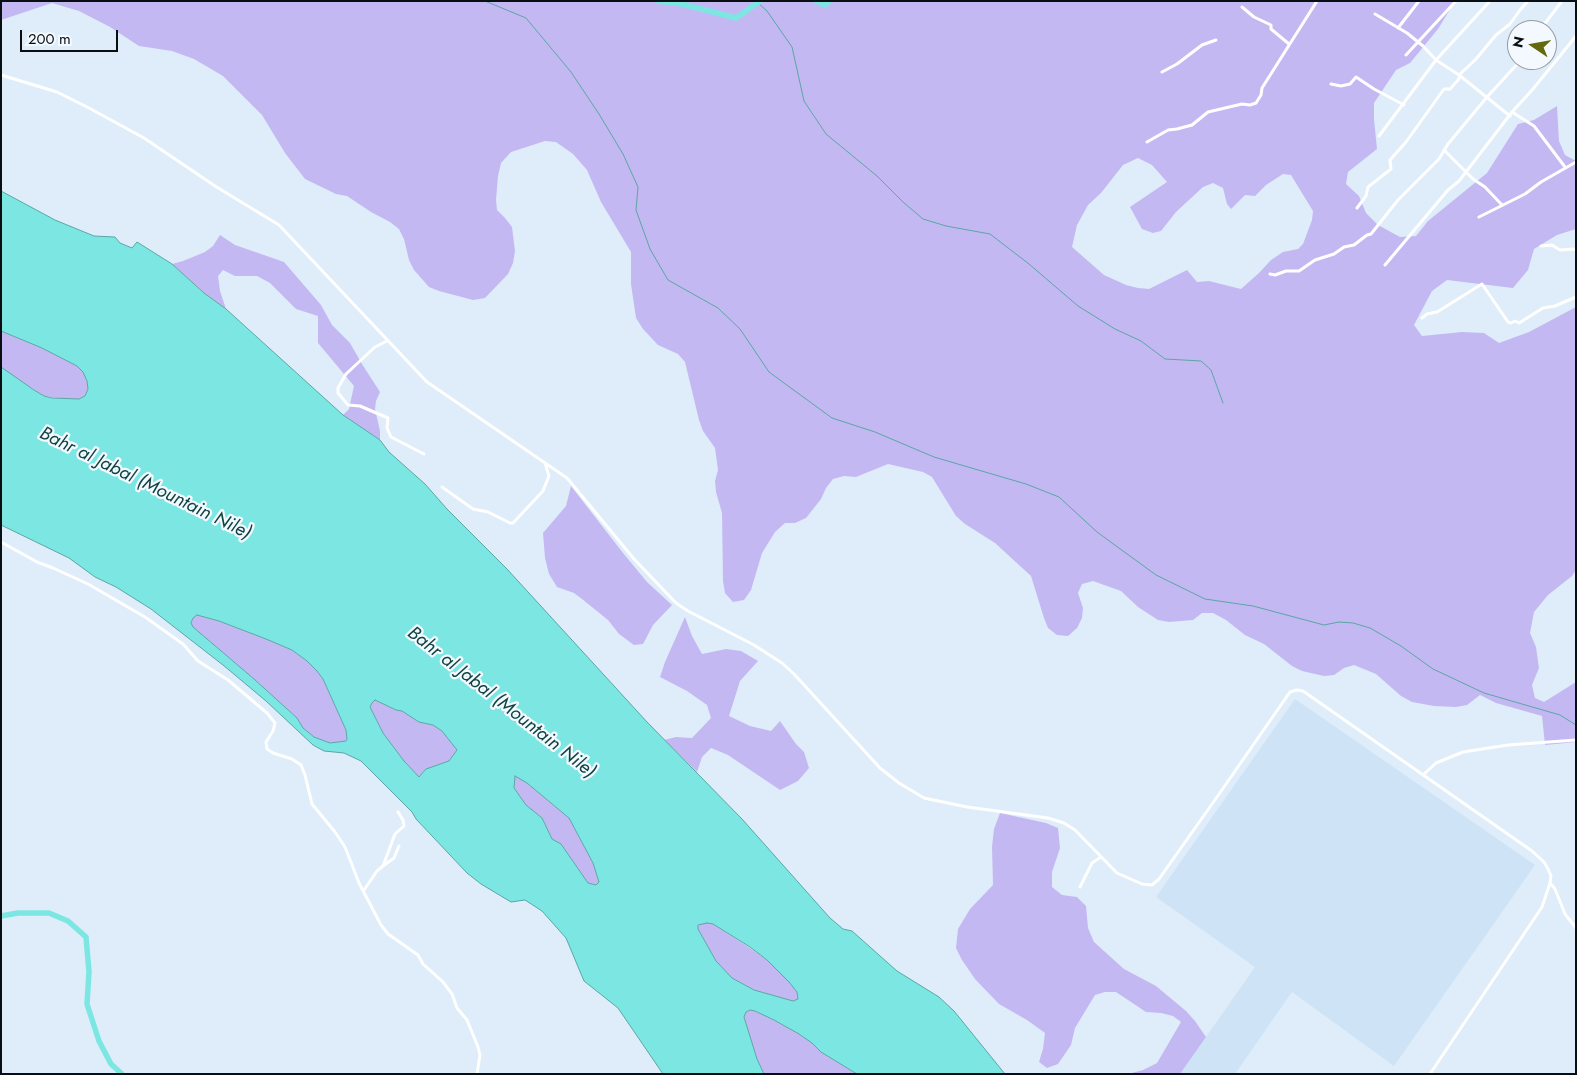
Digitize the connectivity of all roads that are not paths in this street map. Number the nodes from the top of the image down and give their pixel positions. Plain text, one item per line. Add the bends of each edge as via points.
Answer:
1 (1317, 1) edge
2 (1418, 1) edge
3 (1456, 1) edge
4 (1490, 1) edge
5 (1528, 1) edge
6 (1562, 1) edge
7 (1242, 6) dead end
8 (1375, 14) dead end
9 (1548, 20) edge
10 (1398, 28) junction
11 (1576, 36) edge
12 (1216, 40) dead end
13 (1289, 44) junction
14 (1406, 55) dead end
15 (1436, 60) junction
16 (1511, 70) edge
17 (1162, 72) dead end
18 (1, 75) edge
19 (1459, 75) junction
20 (1331, 84) dead end
21 (1487, 97) junction
22 (1404, 105) junction
23 (1512, 112) junction
24 (1510, 116) junction
25 (1378, 136) dead end
26 (1148, 142) dead end
27 (1444, 150) junction
28 (1576, 162) edge
29 (1565, 167) junction
30 (1466, 172) junction
31 (1502, 205) junction
32 (1357, 208) dead end
33 (1479, 218) dead end
34 (1541, 246) dead end
35 (1576, 250) edge
36 (1385, 265) dead end
37 (1270, 274) dead end
38 (1576, 297) edge
39 (1422, 318) dead end
40 (387, 341) junction
41 (424, 454) dead end
42 (544, 461) junction
43 (442, 487) dead end
44 (1, 542) edge
45 (1576, 740) edge
46 (1423, 775) junction
47 (398, 812) dead end
48 (399, 846) dead end
49 (1101, 857) junction
50 (383, 866) junction
51 (1550, 883) junction
52 (1080, 887) dead end
53 (364, 890) junction
54 (1576, 928) edge
55 (477, 1074) edge
56 (1430, 1074) edge

1 - 13 street
2 - 10 street
3 - 14 street
4 - 15 street
5 - 19 street via 1510,24
6 - 9 street
7 - 13 street via 1254,17 1272,25 1271,29
8 - 10 street
10 - 15 street
11 - 23 street
12 - 17 street via 1202,45
13 - 26 street via 1256,103 1208,112 1192,125 1168,130
15 - 19 street
15 - 22 street
16 - 21 street
18 - 40 street via 57,92 89,108 144,138 279,225
19 - 21 street
19 - 32 street via 1450,89 1444,89 1437,97 1390,160 1391,169 1368,187
20 - 22 street via 1350,84 1356,77
21 - 24 street
21 - 27 street
22 - 25 street
23 - 24 street
23 - 29 street via 1534,126
24 - 30 street
27 - 30 street
27 - 37 street via 1371,234 1354,245 1314,260 1299,271
28 - 29 street
29 - 31 street
30 - 31 street
30 - 36 street
31 - 33 street
34 - 35 street
38 - 39 street via 1544,308 1519,323 1511,323 1482,284
40 - 41 street via 375,347 347,373 338,393 348,405 360,406 388,418 387,428 391,437
40 - 42 street via 427,382
42 - 43 street via 549,476 543,491 513,523 473,509
42 - 49 street via 567,478 634,559 676,603 782,663 867,755 899,784 924,798 939,802 1064,823
44 - 53 street via 88,584 145,617 267,713 275,723 266,742 267,749 301,765 312,804 345,847
45 - 46 street via 1464,752 1436,764
46 - 49 street via 1303,691 1294,690 1152,885 1118,873
46 - 51 street via 1544,862 1551,876
47 - 50 street via 404,826 393,836
48 - 50 street via 394,858
49 - 52 street via 1092,863
50 - 53 street
51 - 54 street via 1565,914
51 - 56 street via 1542,907
53 - 55 street via 388,934 418,955 452,994 478,1047

